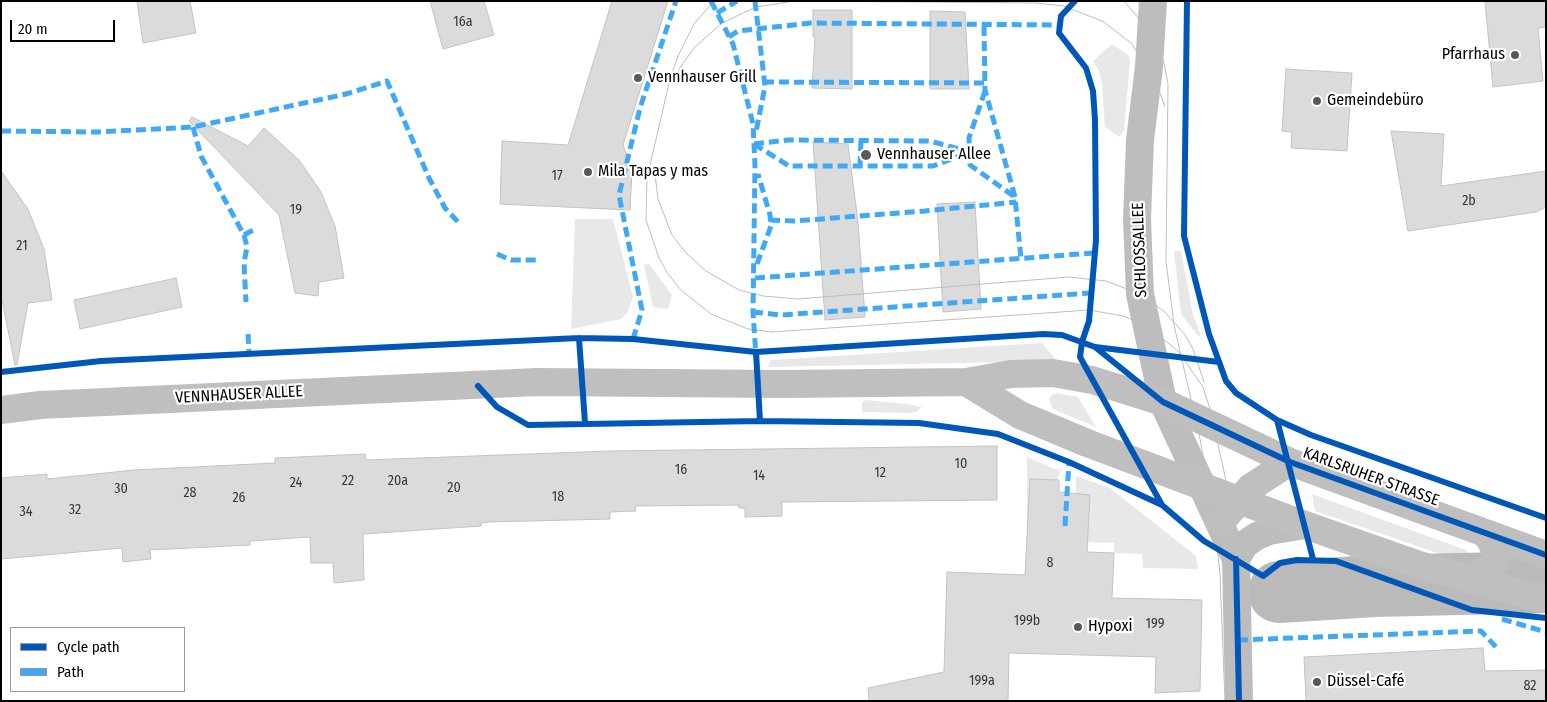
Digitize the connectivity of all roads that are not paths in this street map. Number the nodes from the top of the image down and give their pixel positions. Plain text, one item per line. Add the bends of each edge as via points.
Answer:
1 (1153, 1) edge
2 (966, 382) junction
3 (1163, 402) junction
4 (1, 410) edge
5 (1290, 462) junction
6 (1204, 487) junction
7 (1240, 500) junction
8 (1220, 523) junction
9 (1305, 525) junction
10 (1492, 538) junction
11 (1546, 555) edge
12 (1236, 560) junction
13 (1471, 581) junction
14 (1546, 598) edge
15 (1239, 701) edge

1 - 3 street, SCHLOSSALLEE via 1140,140 1137,245 1145,325
2 - 3 main road, VENNHAUSER ALLEE via 1011,374 1053,373 1092,380
2 - 4 main road, VENNHAUSER ALLEE via 537,382
2 - 6 main road via 1020,415
3 - 5 main road, KARLSRUHER STRASSE
3 - 6 street, SCHLOSSALLEE
5 - 7 main road via 1252,487
5 - 10 main road, KARLSRUHER STRASSE
6 - 7 main road
6 - 8 street, SCHLOSSALLEE
7 - 8 main road
7 - 9 main road
8 - 12 street, SCHLOSSALLEE
9 - 12 street via 1257,536 1245,544
9 - 13 main road
10 - 11 main road, KARLSRUHER STRASSE
10 - 13 main road via 1497,556 1492,566
12 - 15 street
13 - 14 main road

